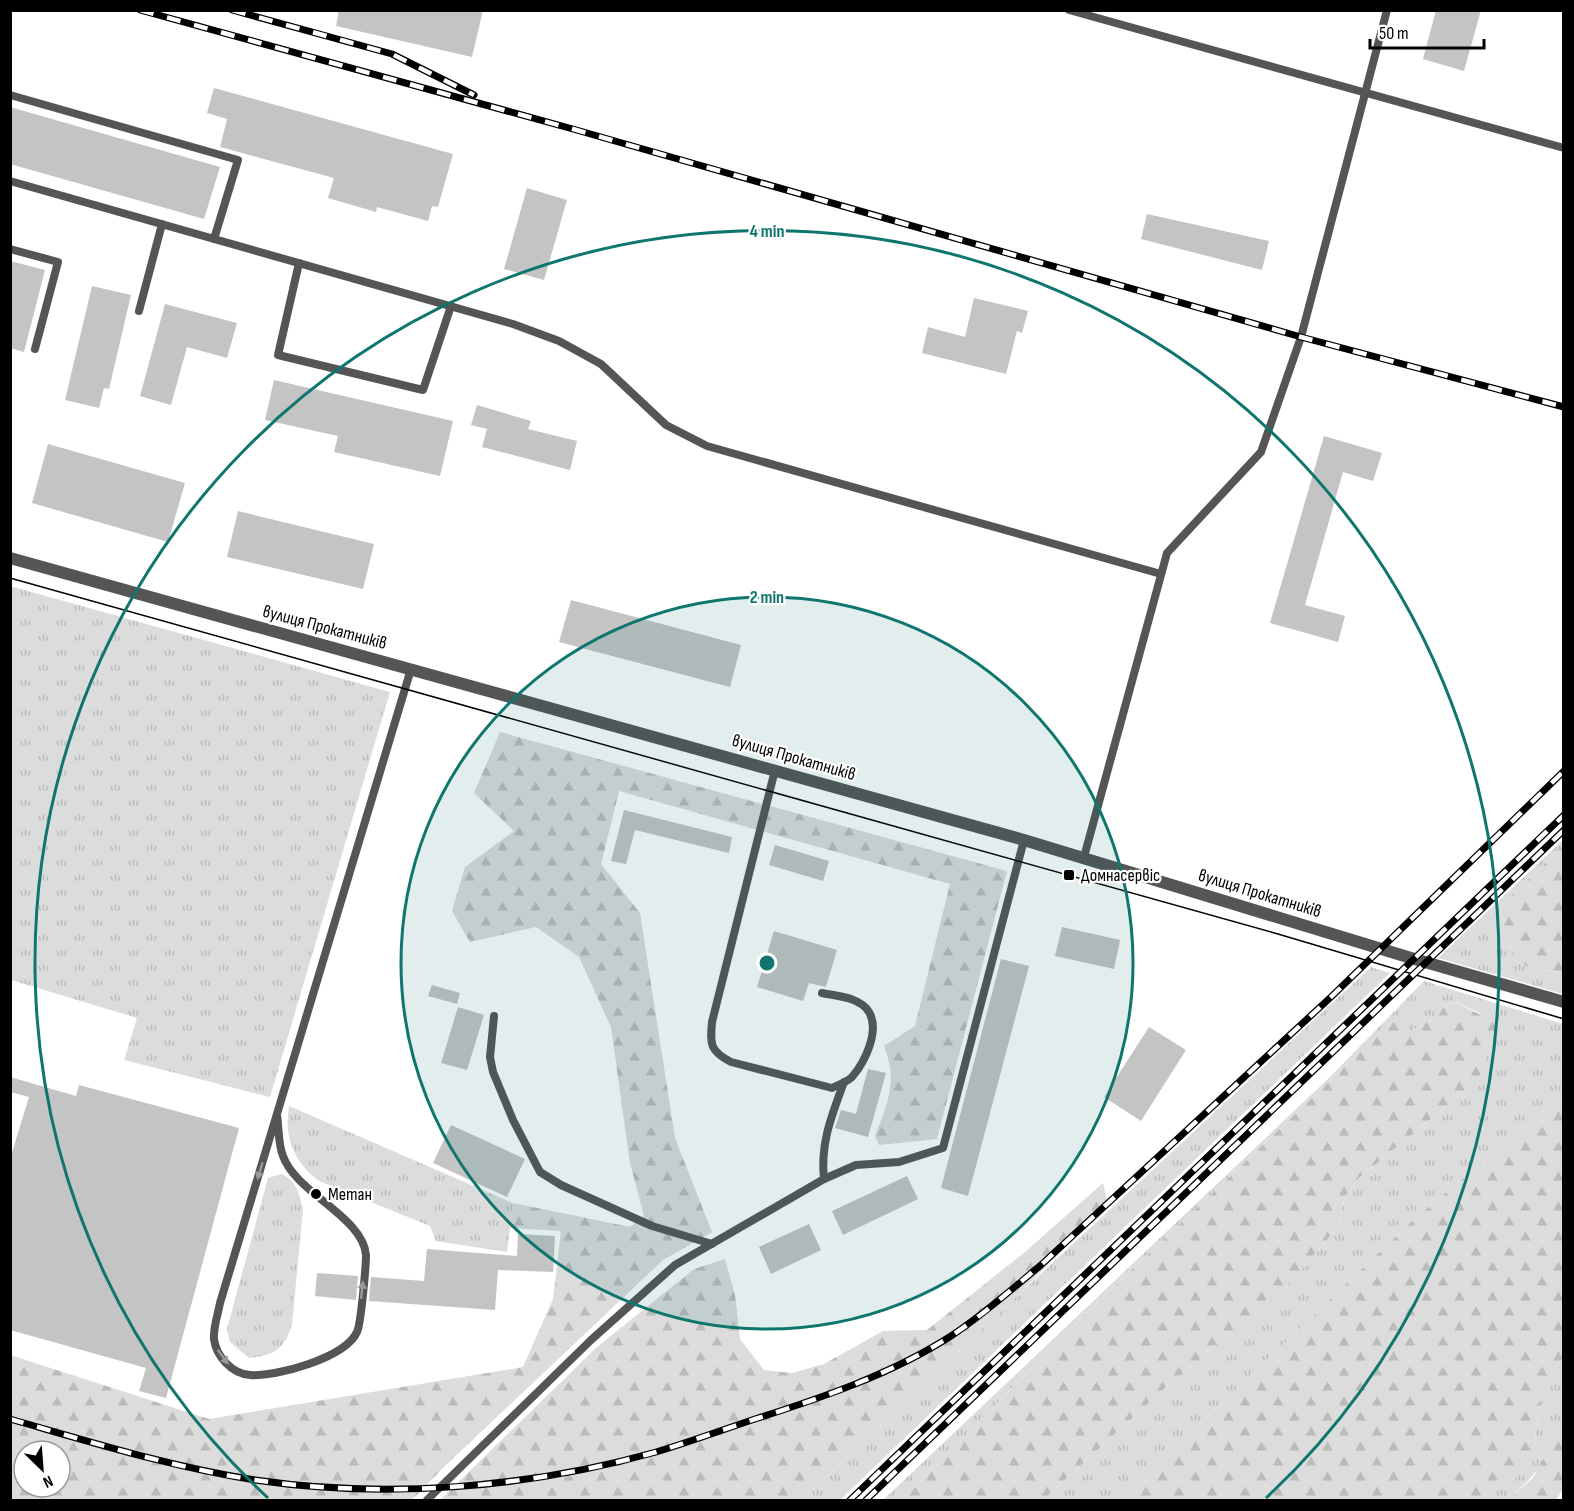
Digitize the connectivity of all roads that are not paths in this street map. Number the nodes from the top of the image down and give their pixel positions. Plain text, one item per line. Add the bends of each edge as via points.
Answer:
1 (1069, 10) edge
2 (1387, 10) edge
3 (1365, 93) junction
4 (10, 95) edge
5 (1563, 148) edge
6 (10, 181) edge
7 (162, 224) junction
8 (214, 239) junction
9 (10, 249) edge
10 (299, 263) junction
11 (451, 306) junction
12 (140, 310) dead end
13 (35, 349) dead end
14 (10, 558) edge
15 (1161, 574) junction
16 (411, 669) junction
17 (775, 770) junction
18 (1024, 840) junction
19 (1084, 857) junction
20 (822, 993) dead end
21 (1563, 1002) edge
22 (494, 1016) dead end
23 (844, 1082) junction
24 (277, 1115) junction
25 (824, 1179) junction
26 (712, 1244) junction
27 (428, 1500) edge

1 - 3 lane
2 - 3 lane
3 - 5 lane
3 - 15 lane via 1301,337 1261,452 1167,553
4 - 8 lane via 238,160
6 - 7 lane
7 - 8 lane
7 - 12 lane
8 - 10 lane
9 - 13 lane via 58,262
10 - 11 lane
10 - 11 lane via 278,355 423,390
11 - 15 lane via 559,341 601,364 666,425 707,447
14 - 16 street, вулиця Прокатників
15 - 19 lane
16 - 17 street, вулиця Прокатників
16 - 24 lane
17 - 18 street, вулиця Прокатників
17 - 23 lane via 712,1022 711,1043 718,1055 731,1062 832,1089
18 - 19 street, вулиця Прокатників
18 - 25 lane via 943,1148 899,1162 856,1165
19 - 21 street, вулиця Прокатників
20 - 23 lane via 855,1000 869,1011 871,1039 864,1060
22 - 26 lane via 490,1057 494,1072 540,1172 652,1226
23 - 25 lane via 822,1149
24 -> 24 lane via 220,1303 214,1337 225,1361 248,1375 297,1368 345,1346 357,1332 366,1254 357,1233 305,1186 283,1156
25 - 26 lane
26 - 27 lane via 675,1265 591,1340

